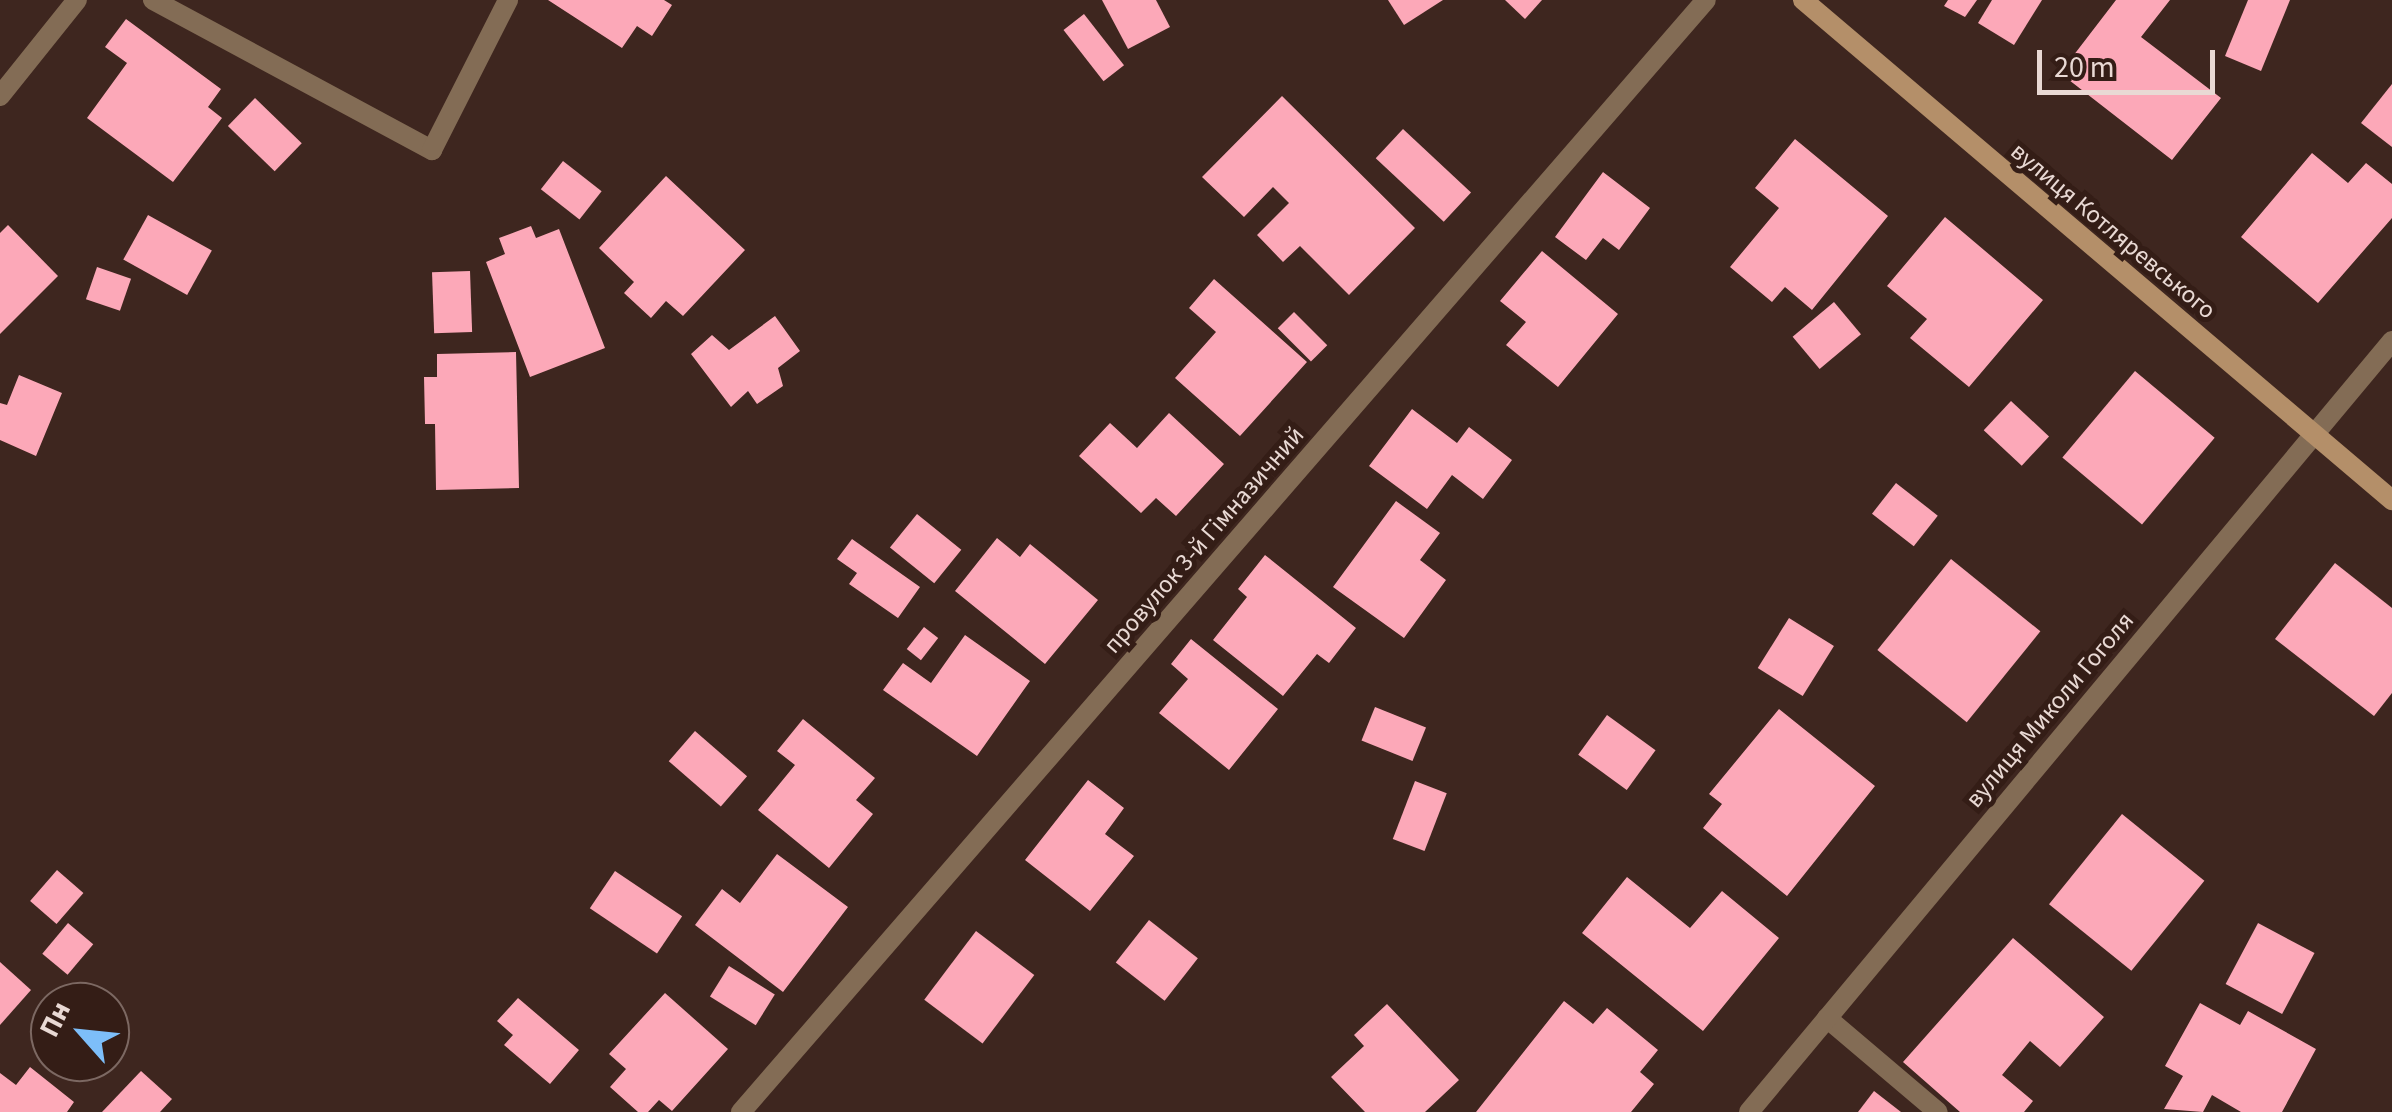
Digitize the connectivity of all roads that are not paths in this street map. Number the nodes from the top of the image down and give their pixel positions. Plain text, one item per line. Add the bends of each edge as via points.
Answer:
1 (76, 0) edge
2 (153, 0) edge
3 (508, 0) edge
4 (1706, 0) edge
5 (1802, 0) edge
6 (0, 96) edge
7 (2392, 341) edge
8 (2312, 433) junction
9 (2392, 500) edge
10 (1827, 1018) junction
11 (740, 1112) edge
12 (1748, 1112) edge
13 (1938, 1112) edge

1 - 6 street
2 - 3 street via 432,150
4 - 11 street, провулок 3-й Гімназичний
5 - 8 main road, вулиця Котляревського
7 - 8 street, вулиця Миколи Гоголя
8 - 9 main road, вулиця Котляревського
8 - 10 street, вулиця Миколи Гоголя
10 - 12 street, вулиця Миколи Гоголя
10 - 13 street

